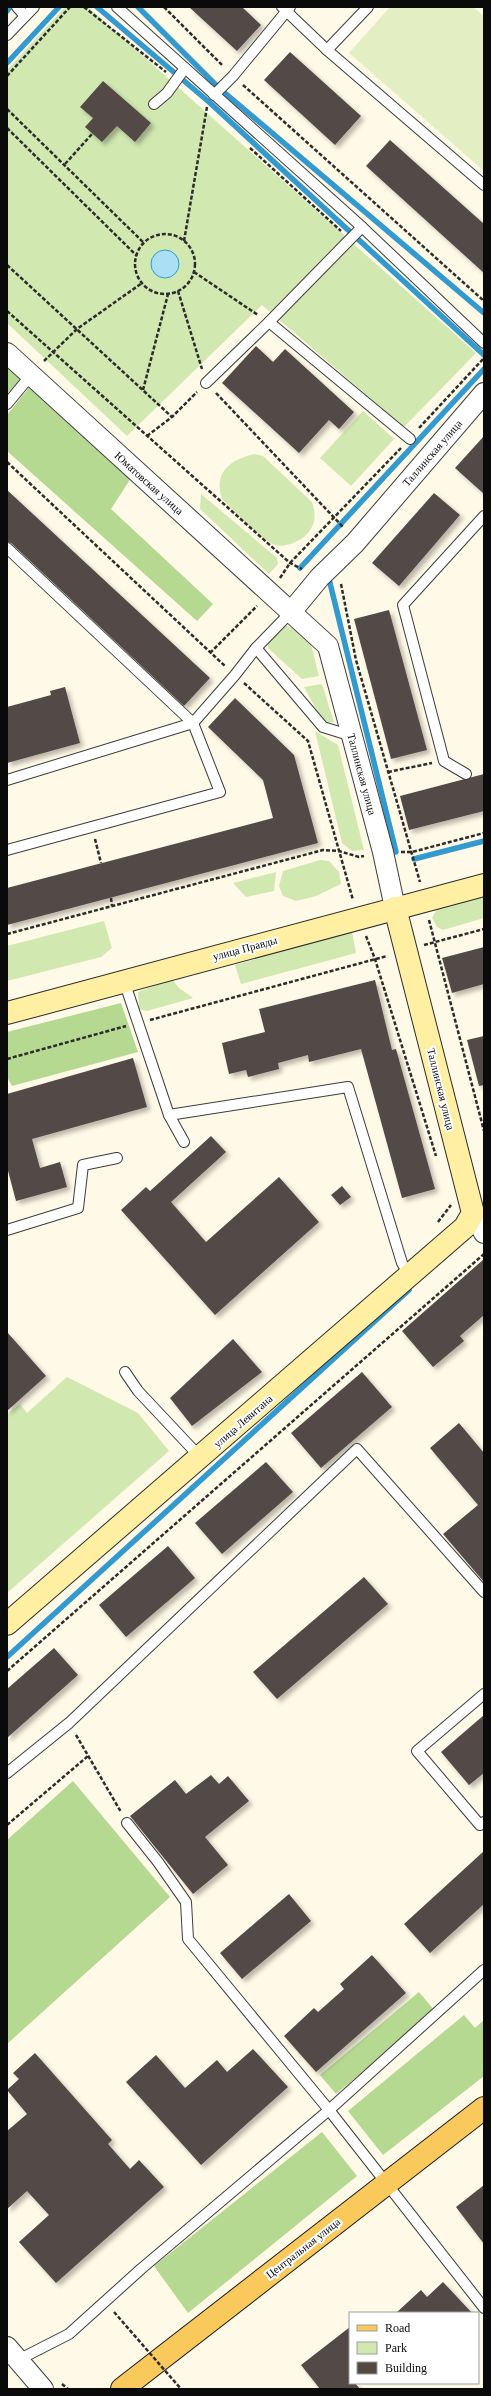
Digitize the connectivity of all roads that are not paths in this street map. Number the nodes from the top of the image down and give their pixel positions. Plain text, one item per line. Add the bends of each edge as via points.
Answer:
1 (17, 7) edge
2 (34, 7) edge
3 (117, 7) edge
4 (368, 7) edge
5 (286, 8) edge
6 (25, 16) junction
7 (7, 35) edge
8 (327, 50) junction
9 (185, 68) junction
10 (214, 95) junction
11 (154, 104) dead end
12 (484, 184) edge
13 (362, 227) junction
14 (269, 322) junction
15 (484, 344) edge
16 (7, 353) edge
17 (31, 375) junction
18 (206, 383) road end
19 (484, 393) edge
20 (7, 404) edge
21 (410, 438) road end
22 (484, 516) edge
23 (7, 548) edge
24 (291, 612) junction
25 (256, 648) junction
26 (193, 723) junction
27 (352, 736) junction
28 (466, 774) dead end
29 (7, 780) edge
30 (7, 850) edge
31 (484, 885) edge
32 (395, 908) junction
33 (124, 981) junction
34 (7, 1013) edge
35 (169, 1115) junction
36 (184, 1142) dead end
37 (117, 1158) dead end
38 (479, 1209) edge
39 (7, 1230) edge
40 (484, 1232) edge
41 (410, 1276) junction
42 (125, 1372) dead end
43 (200, 1457) junction
44 (484, 1592) edge
45 (7, 1624) edge
46 (484, 1694) edge
47 (7, 1773) edge
48 (484, 1822) edge
49 (127, 1823) road end
50 (484, 1970) edge
51 (484, 2108) edge
52 (329, 2110) junction
53 (385, 2184) junction
54 (484, 2308) edge
55 (13, 2354) edge
56 (43, 2389) edge
57 (122, 2389) edge

1 - 6 lane
2 - 6 lane
3 - 9 lane
4 - 8 lane
5 - 8 lane
5 - 10 lane via 233,76
6 - 7 lane
8 - 12 lane
9 - 10 lane
9 - 11 lane via 177,81
10 - 13 lane
13 - 14 lane
13 - 15 lane
14 - 18 lane
14 - 21 lane
16 - 17 street, Юматовская улица
17 - 20 lane
17 - 24 street, Юматовская улица
19 - 24 street, Таллинская улица via 355,543 320,577
22 - 28 lane via 403,605 444,761
23 - 26 lane
24 - 25 lane
24 - 27 street, Таллинская улица via 328,646
25 - 26 lane
25 - 27 lane via 323,727
26 - 29 lane
26 - 30 lane via 220,792
27 - 32 street, Таллинская улица
31 - 32 street, улица Правды
32 - 33 street, улица Правды
32 - 38 street, Таллинская улица
33 - 34 street, улица Правды
33 - 35 lane
35 - 36 lane
35 - 41 lane via 348,1087 402,1263
37 - 39 lane via 83,1165 78,1208
38 - 40 street, Таллинская улица via 478,1226
38 - 41 street, улица Левитана via 465,1227
41 - 43 street, улица Левитана
42 - 43 lane via 138,1391
43 - 45 street, улица Левитана
44 - 47 lane via 357,1449 69,1723
46 - 48 lane via 417,1751 480,1825
49 - 52 lane via 186,1902 188,1939
50 - 52 lane
51 - 53 main road, Центральная улица
52 - 53 lane
52 - 55 lane via 141,2269 69,2334
53 - 54 lane
53 - 57 main road, Центральная улица
55 - 56 street

